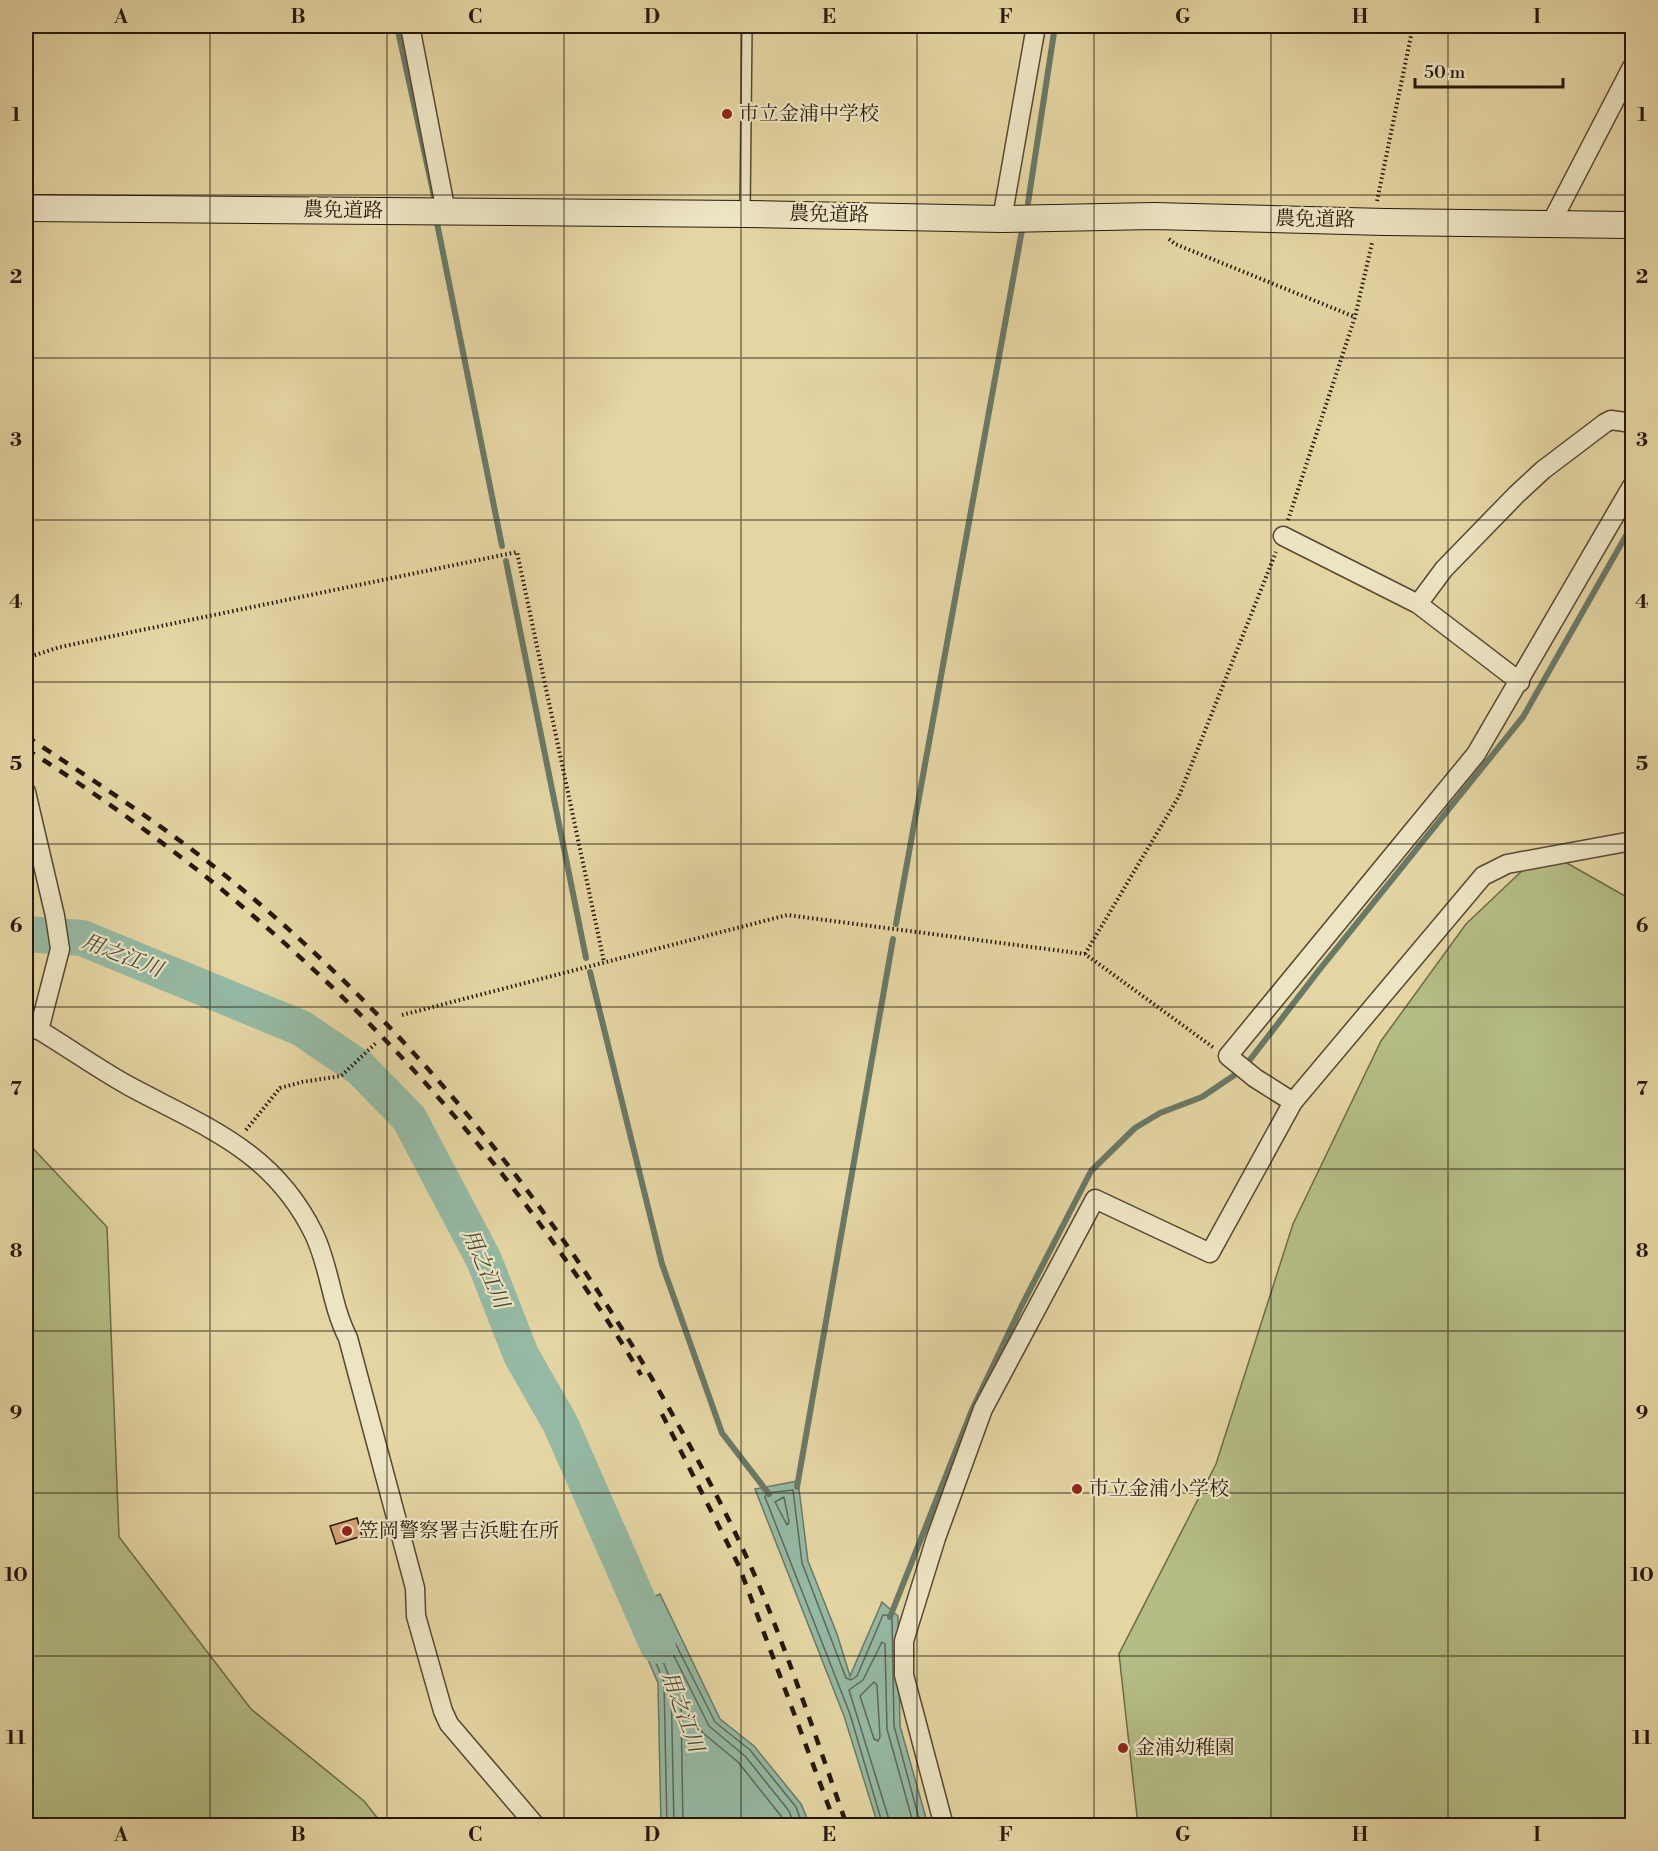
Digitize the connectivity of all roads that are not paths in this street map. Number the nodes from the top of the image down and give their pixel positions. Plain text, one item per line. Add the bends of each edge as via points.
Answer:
1 (410, 26) edge
2 (747, 26) edge
3 (1036, 26) edge
4 (1632, 67) edge
5 (26, 208) edge
6 (447, 212) junction
7 (745, 214) junction
8 (1002, 219) junction
9 (1551, 223) junction
10 (1632, 225) edge
11 (1632, 423) edge
12 (1632, 486) edge
13 (1283, 536) road end
14 (1418, 604) junction
15 (1520, 682) junction
16 (26, 792) edge
17 (1632, 841) edge
18 (32, 1029) edge
19 (1291, 1100) junction
20 (536, 1826) edge
21 (944, 1826) edge

1 - 6 street
2 - 7 lane
3 - 8 street
4 - 9 street
5 - 6 street, 農免道路
6 - 7 street, 農免道路
7 - 8 street, 農免道路
8 - 9 street, 農免道路 via 1154,216
9 - 10 street, 農免道路
11 - 14 street via 1605,423 1543,470 1444,569
12 - 15 street
13 - 14 street
14 - 15 street
15 - 19 street via 1460,776 1232,1058
16 - 18 street via 60,949
17 - 19 street via 1507,864 1484,876
18 - 20 street via 236,1143 294,1199 315,1236 339,1320 348,1338 415,1588 416,1616 443,1711 449,1724
19 - 21 street via 1210,1253 1095,1199 983,1409 936,1538 904,1641 902,1660

